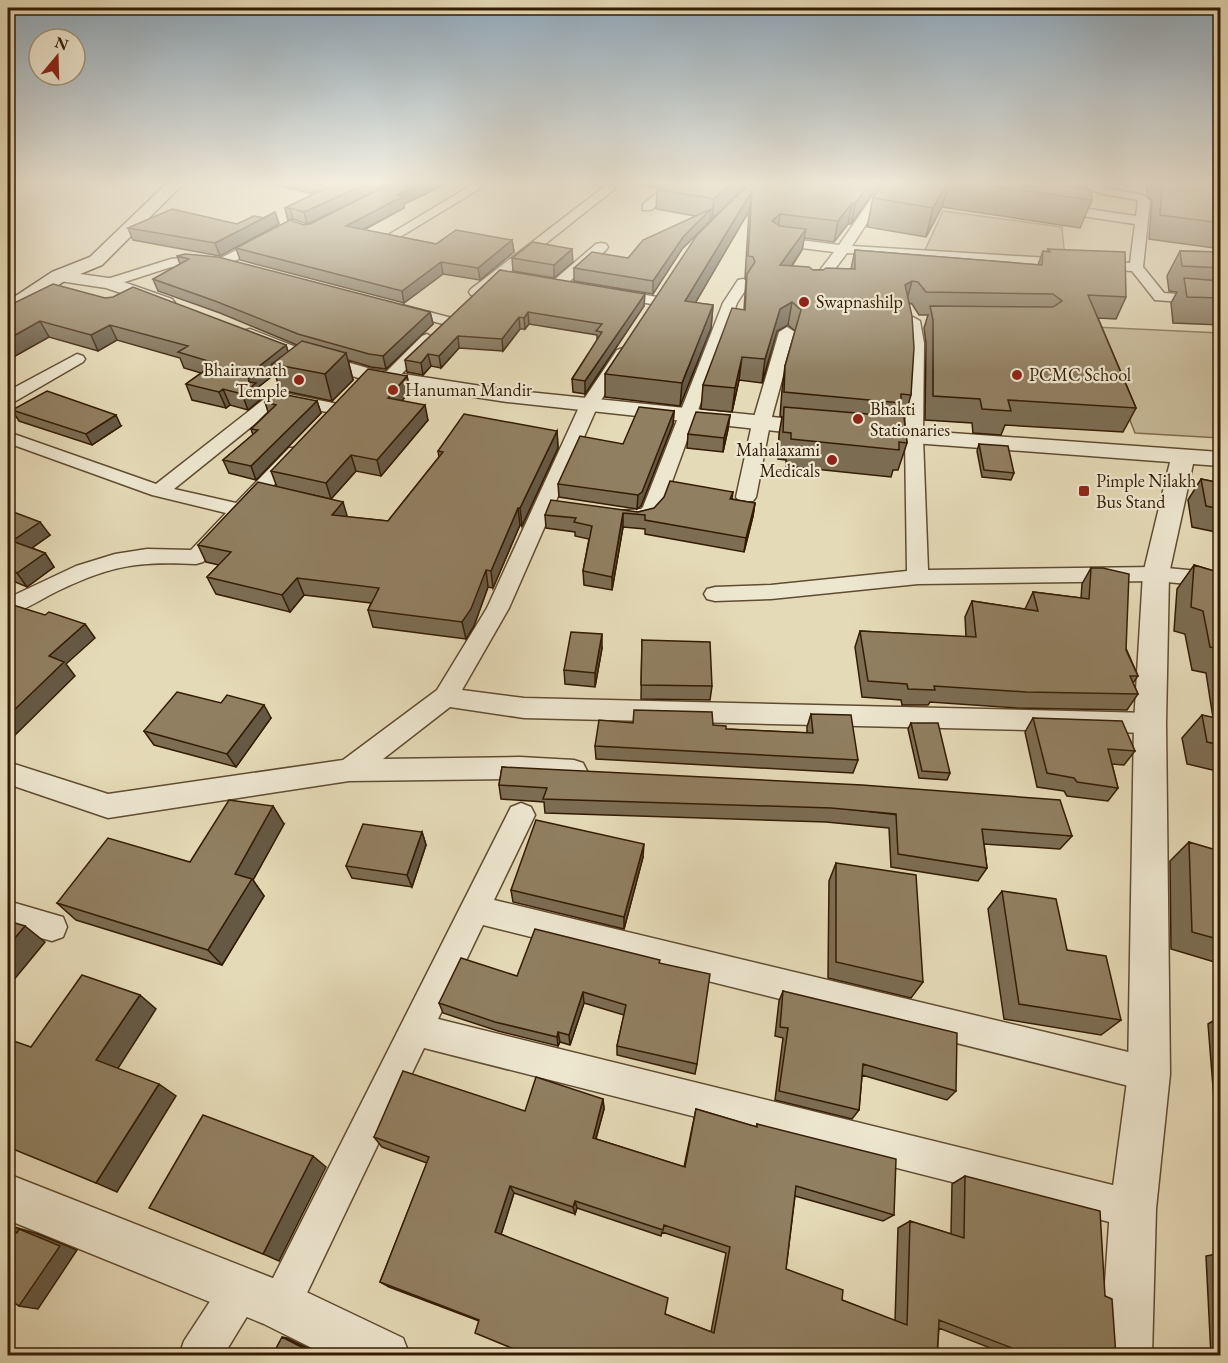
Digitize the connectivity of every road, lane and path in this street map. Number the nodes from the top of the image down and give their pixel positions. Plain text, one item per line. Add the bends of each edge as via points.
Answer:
1 (111, 247) edge
2 (251, 247) edge
3 (532, 247) edge
4 (601, 247) dead end
5 (823, 247) edge
6 (1139, 247) edge
7 (843, 249) junction
8 (222, 262) junction
9 (67, 263) junction
10 (1136, 267) junction
11 (244, 269) edge
12 (497, 273) junction
13 (517, 277) edge
14 (109, 282) junction
15 (743, 283) dead end
16 (814, 287) edge
17 (580, 288) edge
18 (602, 292) edge
19 (468, 301) edge
20 (657, 301) edge
21 (1221, 301) edge
22 (390, 306) edge
23 (182, 308) edge
24 (8, 310) edge
25 (915, 317) edge
26 (231, 327) edge
27 (787, 332) edge
28 (632, 339) edge
29 (309, 357) junction
30 (77, 359) dead end
31 (379, 376) junction
32 (278, 397) junction
33 (8, 398) edge
34 (589, 405) junction
35 (337, 409) junction
36 (687, 417) junction
37 (761, 424) junction
38 (321, 425) edge
39 (8, 437) edge
40 (914, 438) junction
41 (306, 441) edge
42 (1183, 457) junction
43 (1221, 459) edge
44 (258, 490) junction
45 (159, 491) junction
46 (281, 496) edge
47 (746, 497) dead end
48 (240, 510) junction
49 (604, 512) edge
50 (1156, 574) junction
51 (918, 577) junction
52 (1221, 580) edge
53 (715, 594) dead end
54 (8, 606) edge
55 (446, 697) junction
56 (1150, 723) junction
57 (349, 770) junction
58 (601, 772) edge
59 (8, 773) edge
60 (521, 816) dead end
61 (476, 909) junction
62 (8, 915) edge
63 (52, 927) dead end
64 (416, 1030) junction
65 (1149, 1074) junction
66 (8, 1197) edge
67 (1133, 1209) junction
68 (260, 1299) junction
69 (200, 1356) edge
70 (385, 1356) edge
71 (1126, 1356) edge

1 - 9 main road via 96,261
2 - 8 street
3 - 12 street
4 - 17 street via 553,283
5 - 7 street
6 - 10 street
7 - 10 street
7 - 16 street
8 - 11 street
8 - 14 street via 189,258
9 - 14 street
9 - 24 main road
10 - 21 street via 1160,297
12 - 13 street
12 - 19 street
14 - 23 street
15 - 36 street via 730,303
18 - 20 street
22 - 31 street via 450,317
25 - 40 street
26 - 29 street
27 - 37 street
28 - 34 street
29 - 31 street
29 - 32 street via 263,393
30 - 33 street
31 - 34 street
31 - 35 street
32 - 35 street
32 - 45 street
34 - 36 street
34 - 55 street via 555,505
35 - 38 street
36 - 37 street
36 - 49 street via 652,509 638,517
37 - 40 street
37 - 47 street
39 - 45 street
40 - 42 street
40 - 51 street
41 - 44 street
42 - 43 street
42 - 50 street
44 - 46 street
44 - 48 street
45 - 48 street
48 - 54 street via 196,557 132,557 78,572
50 - 51 street
50 - 52 street
50 - 56 street
51 - 53 street
55 - 56 street via 524,708
55 - 57 street
56 - 65 street
57 - 58 street via 520,768
57 - 59 street via 108,806
60 - 61 street
61 - 64 street
61 - 65 street
62 - 63 street
64 - 67 street
64 - 68 street
65 - 67 street
66 - 68 street
67 - 71 street
68 - 69 street
68 - 70 street

